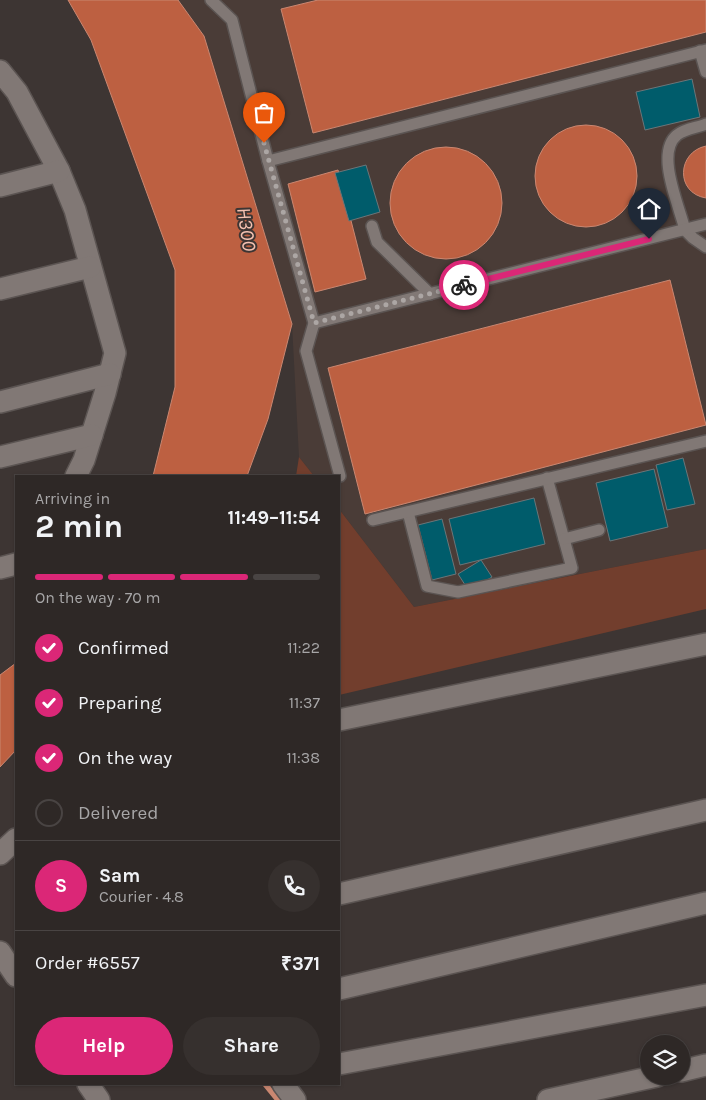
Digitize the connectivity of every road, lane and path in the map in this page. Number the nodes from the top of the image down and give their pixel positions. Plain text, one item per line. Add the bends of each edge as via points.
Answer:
1 (215, 1) edge
2 (703, 50) edge
3 (0, 71) edge
4 (706, 72) edge
5 (8, 94) edge
6 (706, 124) edge
7 (268, 161) junction
8 (59, 171) junction
9 (0, 186) edge
10 (706, 224) edge
11 (372, 226) dead end
12 (685, 230) junction
13 (706, 247) edge
14 (90, 267) junction
15 (0, 289) edge
16 (430, 294) junction
17 (314, 323) junction
18 (110, 374) junction
19 (0, 402) edge
20 (92, 435) junction
21 (706, 441) edge
22 (0, 458) edge
23 (76, 475) edge
24 (340, 475) edge
25 (547, 478) junction
26 (408, 512) junction
27 (373, 520) dead end
28 (598, 530) dead end
29 (564, 539) junction
30 (15, 564) edge
31 (0, 568) edge
32 (706, 644) edge
33 (340, 720) edge
34 (706, 810) edge
35 (15, 840) edge
36 (0, 854) edge
37 (340, 894) edge
38 (706, 903) edge
39 (0, 952) edge
40 (15, 974) edge
41 (340, 989) edge
42 (706, 995) edge
43 (340, 1064) edge
44 (706, 1066) edge
45 (690, 1069) edge
46 (640, 1080) edge
47 (89, 1085) edge
48 (283, 1085) edge
49 (99, 1100) edge
50 (296, 1100) edge
51 (548, 1100) edge

1 - 7 lane via 232,20
2 - 4 lane
2 - 7 lane
3 - 5 street
5 - 8 street
6 - 12 lane via 677,135 667,153 666,160
7 - 17 lane
8 - 9 street
8 - 14 street via 75,210
10 - 12 lane
11 - 16 lane via 377,242
12 - 13 lane
12 - 16 lane
14 - 15 street
14 - 18 street via 115,353
16 - 17 lane
17 - 24 lane via 306,351
18 - 19 street
18 - 20 street
20 - 22 street
20 - 23 street
21 - 25 lane
25 - 26 lane
25 - 29 lane
26 - 27 lane
26 - 29 lane via 427,586 458,592 572,568
28 - 29 lane
30 - 31 street
32 - 33 street
34 - 37 street
35 - 36 street
38 - 41 street
39 - 40 street
42 - 43 street
44 - 45 street
46 - 51 street
47 - 49 street
48 - 50 street

